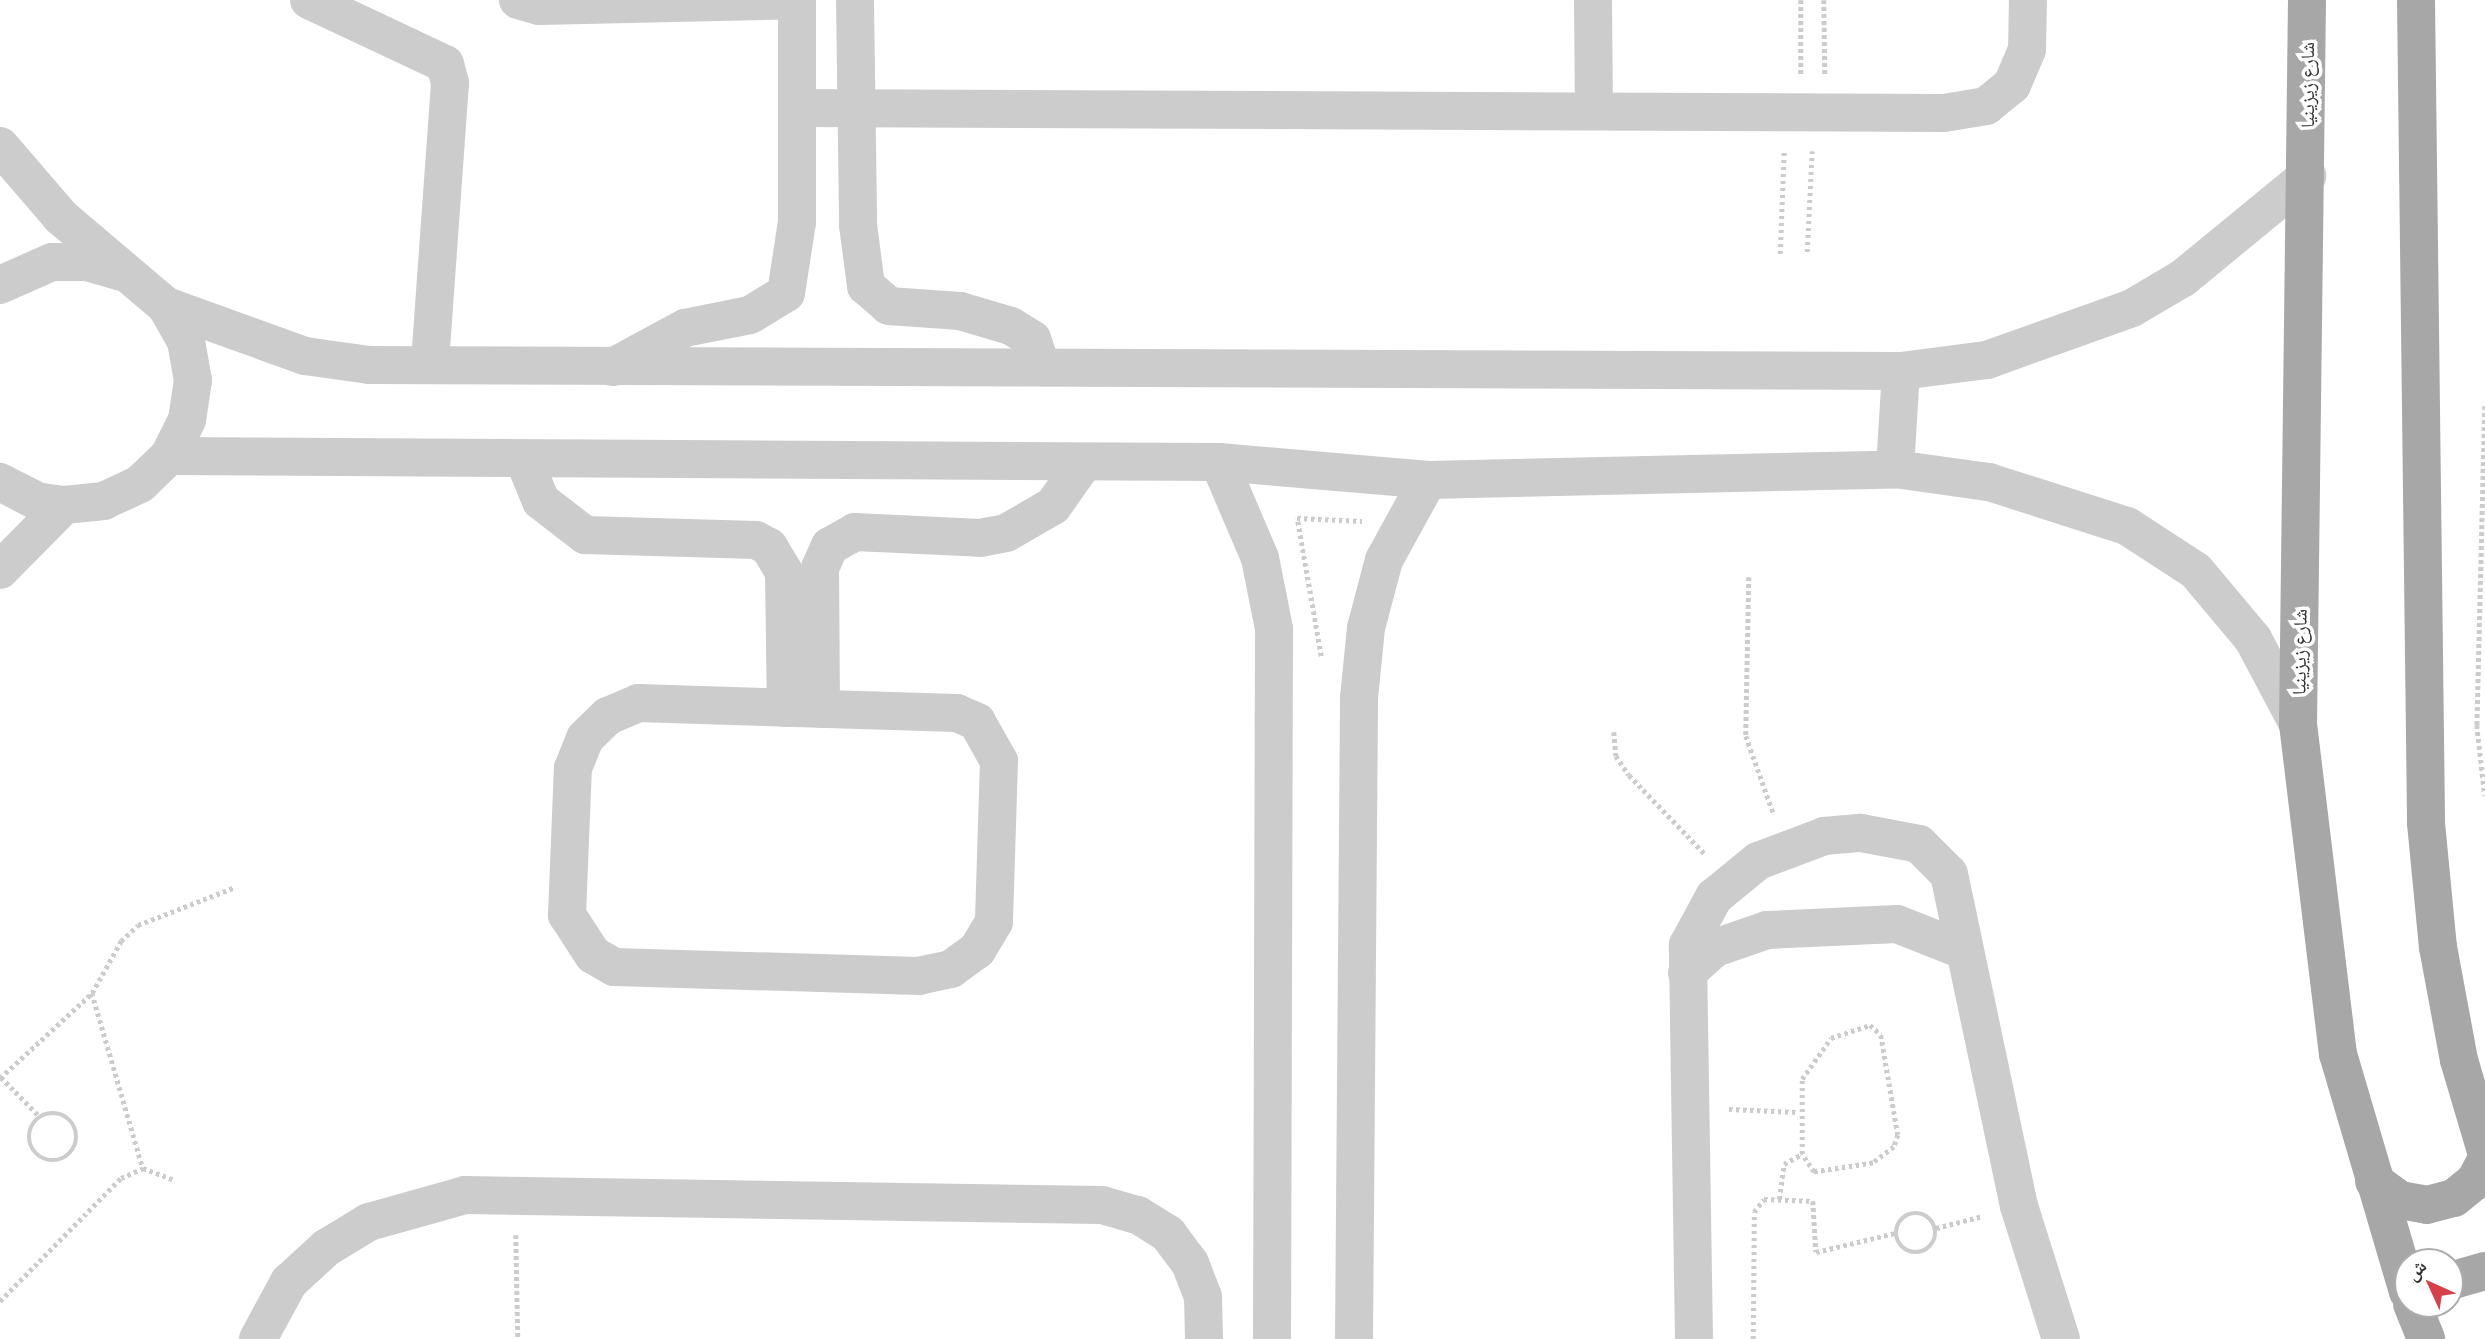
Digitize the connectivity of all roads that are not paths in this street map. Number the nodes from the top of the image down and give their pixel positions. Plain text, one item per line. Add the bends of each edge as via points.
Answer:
1 (309, 0) edge
2 (518, 0) edge
3 (797, 0) edge
4 (855, 0) edge
5 (1593, 0) edge
6 (2028, 0) edge
7 (2307, 0) edge
8 (2416, 0) edge
9 (797, 108) junction
10 (856, 109) junction
11 (1594, 110) junction
12 (4, 161) edge
13 (2308, 176) junction
14 (797, 222) junction
15 (858, 225) junction
16 (122, 272) junction
17 (0, 285) edge
18 (166, 306) junction
19 (430, 363) junction
20 (1041, 365) junction
21 (613, 367) junction
22 (1901, 371) junction
23 (169, 456) junction
24 (524, 460) junction
25 (1084, 462) junction
26 (1219, 462) junction
27 (1895, 469) junction
28 (1428, 480) junction
29 (0, 482) edge
30 (64, 505) junction
31 (0, 570) edge
32 (803, 709) junction
33 (2298, 724) junction
34 (1963, 950) junction
35 (1687, 973) junction
36 (2485, 1148) edge
37 (2485, 1162) edge
38 (2374, 1181) junction
39 (2395, 1248) edge
40 (2485, 1271) edge
41 (2464, 1277) edge
42 (2418, 1318) edge
43 (258, 1339) edge
44 (1204, 1339) edge
45 (1272, 1339) edge
46 (1354, 1339) edge
47 (1694, 1339) edge
48 (2061, 1339) edge
49 (2426, 1339) edge

1 - 19 street via 445,64 450,83
2 - 3 street via 539,6
3 - 9 street
4 - 10 street
5 - 11 street
6 - 11 street via 2027,50 2012,85 1986,106 1944,113
7 - 13 main road, شارع زيزينيا
8 - 36 main road via 2426,823 2445,984
9 - 10 street
9 - 14 street
10 - 11 street
10 - 15 street
12 - 16 street
13 - 22 street via 2183,278 2132,308 1987,359
13 - 33 main road, شارع زيزينيا
14 - 15 street
14 - 21 street via 795,268 786,293 770,308 685,328
15 - 20 street via 866,286 875,299 889,306 986,316 1032,339
16 - 17 street via 87,262 52,262
16 - 18 street
18 - 19 street via 305,356 369,365
18 - 23 street via 186,341 193,380 187,420
19 - 21 street
20 - 21 street
20 - 22 street
22 - 27 street
23 - 24 street
23 - 30 street via 140,484 104,501
24 - 25 street
24 - 32 street via 541,501 584,535 756,540 769,547 784,572
25 - 26 street
25 - 32 street via 1053,506 1006,533 980,538 855,531 830,546 820,568
26 - 28 street
26 - 45 street via 1260,558 1274,629
27 - 28 street
27 - 33 street via 1989,482 2127,526 2196,571 2253,639
28 - 46 street via 1384,560 1366,628 1359,698
29 - 30 street via 37,501
30 - 31 street
32 - 32 street via 957,713 992,740 999,761 994,922 977,950 951,969 919,976 614,967 593,955 567,915 573,768 585,738 608,716 638,704
33 - 38 main road, شارع زيزينيا via 2338,1054
34 - 35 street via 1897,923 1767,930 1715,948
34 - 35 street via 1949,874 1919,844 1861,833 1788,846 1731,881 1698,919
34 - 48 street via 2019,1206
35 - 47 street
37 - 38 main road via 2475,1181 2454,1198 2427,1205 2400,1200
38 - 39 main road, شارع زيزينيا
40 - 41 main road
42 - 49 main road
43 - 44 street via 289,1282 369,1222 428,1202 515,1195 1102,1205 1148,1221 1190,1263 1203,1297

